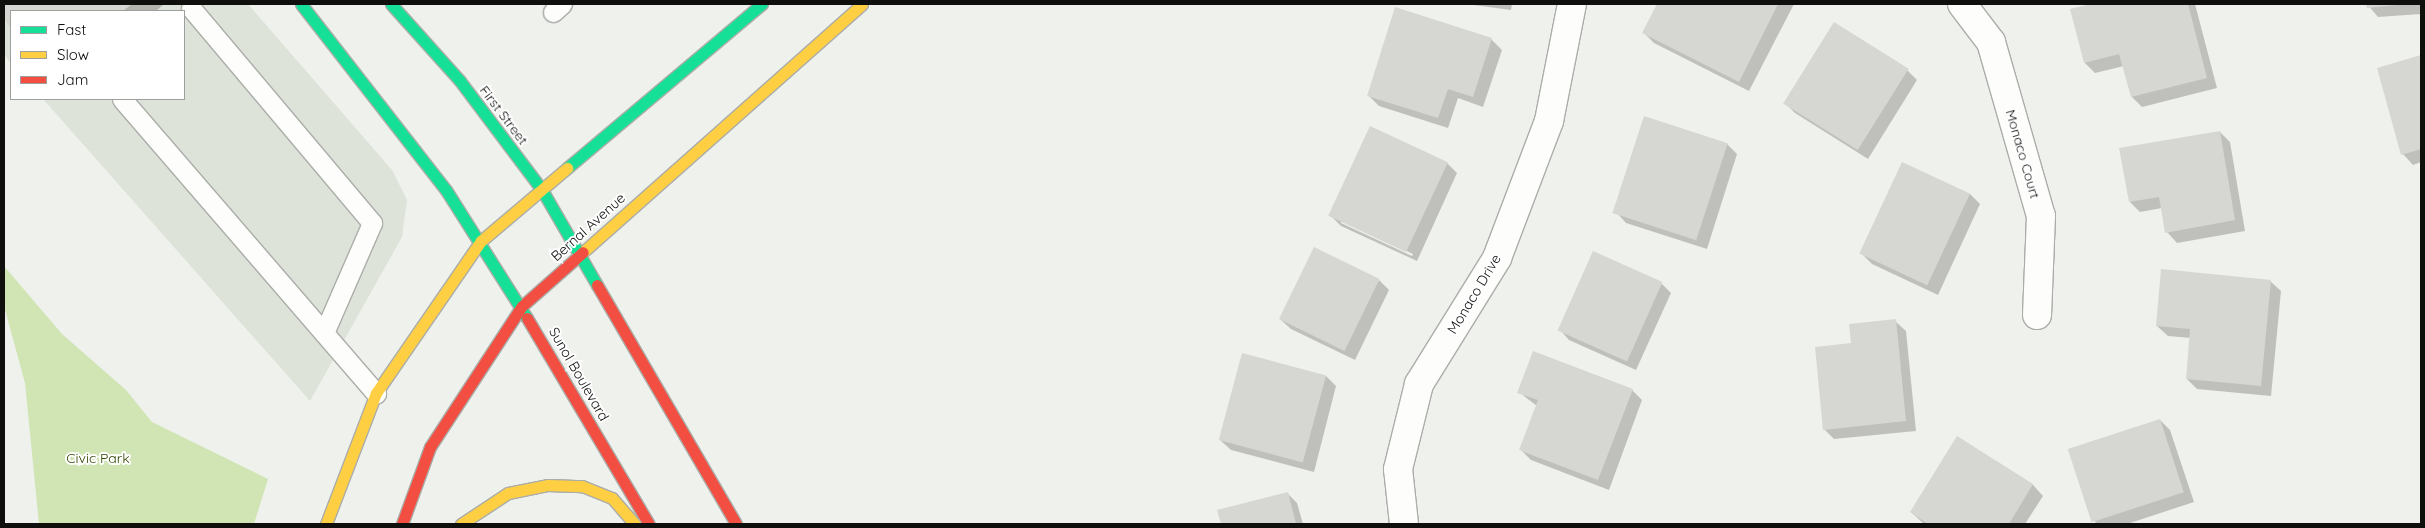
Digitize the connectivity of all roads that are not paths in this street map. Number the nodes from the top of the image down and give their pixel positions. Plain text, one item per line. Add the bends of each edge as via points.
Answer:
1 (302, 4) edge
2 (391, 4) edge
3 (762, 4) edge
4 (862, 4) edge
5 (1572, 4) edge
6 (1962, 4) edge
7 (190, 9) edge
8 (123, 100) edge
9 (542, 190) junction
10 (481, 241) junction
11 (580, 254) junction
12 (522, 306) junction
13 (2037, 316) dead end
14 (324, 333) junction
15 (376, 393) junction
16 (326, 524) edge
17 (402, 524) edge
18 (461, 524) edge
19 (635, 524) edge
20 (649, 524) edge
21 (736, 524) edge
22 (1404, 524) edge

1 - 10 main road via 446,190
2 - 9 main road, First Street via 460,81
3 - 9 main road
4 - 11 main road, Bernal Avenue
5 - 22 street, Monaco Drive via 1549,121 1498,258 1418,384 1398,469
6 - 13 street, Monaco Court via 1991,42 2041,216
7 - 14 lane via 372,223
8 - 14 lane
9 - 10 main road
9 - 11 main road, First Street
10 - 12 main road, Sunol Boulevard
10 - 15 main road
11 - 12 main road, Bernal Avenue
11 - 21 main road
12 - 17 main road, Bernal Avenue via 430,447
12 - 20 main road, Sunol Boulevard
14 - 15 lane
15 - 16 main road
18 - 19 main road via 508,493 548,485 582,486 612,498

